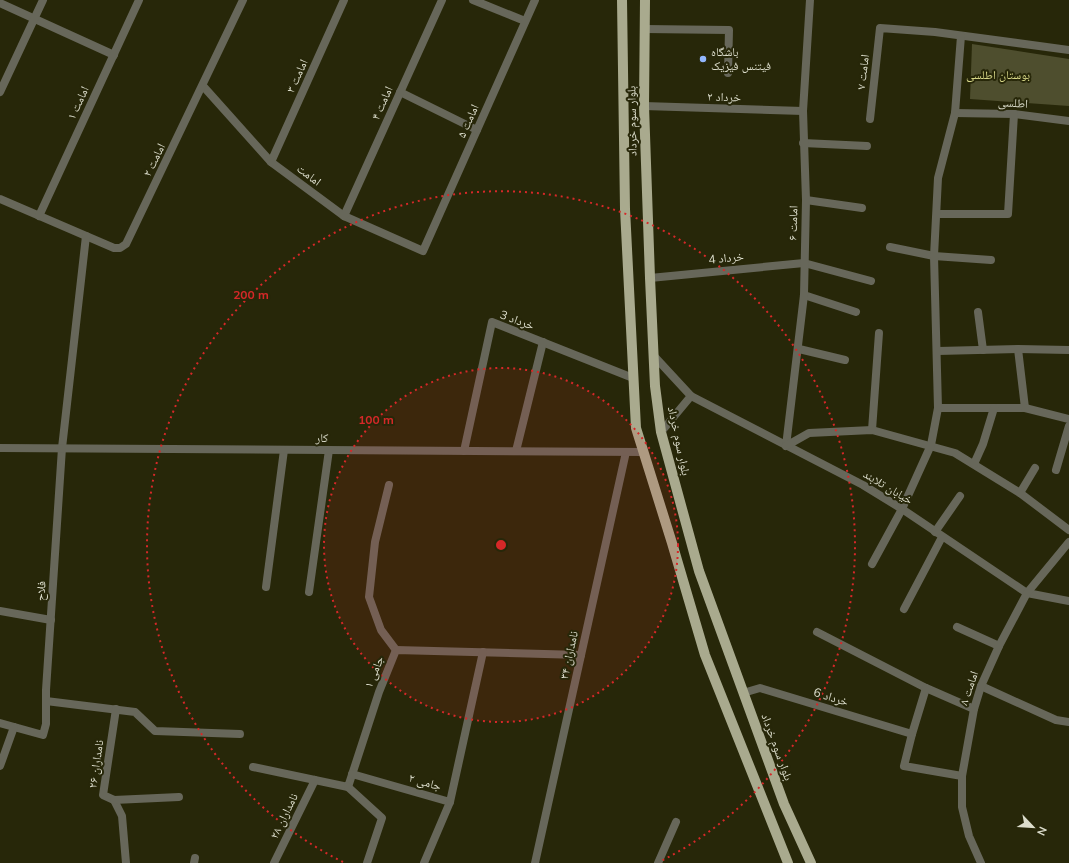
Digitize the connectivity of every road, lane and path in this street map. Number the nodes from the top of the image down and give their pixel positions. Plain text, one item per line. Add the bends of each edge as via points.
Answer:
1 (43, 0) edge
2 (139, 0) edge
3 (243, 0) edge
4 (344, 0) edge
5 (442, 0) edge
6 (473, 0) edge
7 (535, 0) edge
8 (622, 0) edge
9 (645, 0) edge
10 (810, 0) edge
11 (0, 3) edge
12 (34, 19) junction
13 (525, 22) junction
14 (645, 30) junction
15 (961, 36) junction
16 (1069, 50) edge
17 (114, 55) junction
18 (728, 74) dead end
19 (203, 86) junction
20 (0, 92) edge
21 (400, 92) junction
22 (644, 106) junction
23 (803, 111) junction
24 (955, 113) junction
25 (1014, 114) junction
26 (870, 118) dead end
27 (1069, 121) edge
28 (477, 130) junction
29 (803, 143) junction
30 (867, 146) dead end
31 (271, 162) junction
32 (0, 199) edge
33 (806, 200) junction
34 (862, 208) dead end
35 (936, 214) junction
36 (39, 216) junction
37 (344, 216) junction
38 (86, 236) junction
39 (890, 247) dead end
40 (423, 251) joint
41 (934, 256) junction
42 (991, 260) dead end
43 (804, 262) junction
44 (650, 278) junction
45 (871, 281) dead end
46 (804, 294) junction
47 (856, 312) dead end
48 (978, 312) dead end
49 (879, 333) dead end
50 (543, 342) junction
51 (799, 349) junction
52 (1018, 349) junction
53 (983, 350) junction
54 (1069, 350) edge
55 (938, 351) junction
56 (654, 356) junction
57 (845, 360) dead end
58 (633, 378) junction
59 (691, 396) junction
60 (938, 408) junction
61 (994, 408) junction
62 (1025, 408) junction
63 (1069, 419) edge
64 (1069, 426) edge
65 (872, 430) junction
66 (661, 432) junction
67 (931, 445) junction
68 (786, 446) junction
69 (0, 448) edge
70 (62, 448) junction
71 (284, 450) junction
72 (329, 450) junction
73 (464, 451) junction
74 (516, 451) junction
75 (626, 452) junction
76 (643, 452) junction
77 (974, 464) junction
78 (1034, 468) dead end
79 (1056, 470) dead end
80 (389, 485) dead end
81 (1020, 493) junction
82 (960, 496) dead end
83 (902, 509) junction
84 (1069, 530) edge
85 (938, 534) junction
86 (1069, 542) edge
87 (872, 564) dead end
88 (266, 587) dead end
89 (309, 592) dead end
90 (1027, 593) junction
91 (1069, 601) edge
92 (904, 609) dead end
93 (0, 611) edge
94 (51, 620) junction
95 (957, 627) dead end
96 (817, 632) dead end
97 (999, 646) junction
98 (396, 650) junction
99 (483, 652) junction
100 (581, 655) junction
101 (981, 686) junction
102 (926, 688) junction
103 (743, 693) junction
104 (46, 701) junction
105 (116, 709) junction
106 (974, 709) junction
107 (1069, 722) edge
108 (0, 724) edge
109 (14, 727) junction
110 (240, 734) dead end
111 (912, 734) junction
112 (0, 766) edge
113 (252, 767) dead end
114 (352, 774) junction
115 (962, 776) junction
116 (315, 780) junction
117 (348, 787) junction
118 (179, 797) dead end
119 (114, 800) junction
120 (450, 802) junction
121 (676, 822) dead end
122 (126, 863) edge
123 (274, 863) edge
124 (367, 863) edge
125 (424, 863) edge
126 (535, 863) edge
127 (658, 863) edge
128 (788, 863) edge
129 (811, 863) edge
130 (981, 863) edge

1 - 12 street
2 - 17 street, امامت ۱
3 - 19 street, امامت ۲
4 - 31 street, امامت ۳
5 - 21 street, امامت ۴
6 - 13 street
7 - 13 street, امامت ۵
8 - 58 main road, بلوار سوم خرداد via 625,209
9 - 14 main road, بلوار سوم خرداد
10 - 23 street, امامت ۶
11 - 12 street
12 - 17 street
12 - 20 street
13 - 28 street, امامت ۵
14 - 18 street via 728,30
14 - 22 main road, بلوار سوم خرداد
15 - 16 street
15 - 24 street
15 - 26 street, امامت ۷ via 880,28
17 - 36 street, امامت ۱
19 - 31 street, امامت
19 - 38 street, امامت ۲ via 126,244 114,248
21 - 28 street
21 - 37 street, امامت ۴
22 - 23 street, خرداد ۲
22 - 44 main road, بلوار سوم خرداد
23 - 29 street, امامت ۶
24 - 25 street, اطلسی
24 - 35 street via 938,178
25 - 27 street, اطلسی
25 - 35 street via 1008,214
28 - 40 street, امامت ۵
29 - 30 street
29 - 33 street, امامت ۶
31 - 37 street, امامت
32 - 36 street, امامت ۲
33 - 34 street
33 - 43 street, امامت ۶
35 - 41 street
36 - 38 street, امامت ۲
37 - 40 street, امامت
38 - 70 street, فلاح
39 - 41 street
41 - 42 street
41 - 55 street
43 - 44 street, خرداد 4
43 - 45 street
43 - 46 street, امامت ۶
44 - 56 main road, بلوار سوم خرداد
46 - 47 street
46 - 51 street, امامت ۶
48 - 53 street
49 - 65 street
50 - 58 street, خرداد 3
50 - 73 street, خرداد 3 via 492,322
50 - 74 street
51 - 57 street
51 - 68 street, امامت ۶
52 - 53 street
52 - 54 street
52 - 62 street
53 - 55 street
55 - 60 street
56 - 59 street, خیابان تلابند
56 - 66 main road, بلوار سوم خرداد
58 - 76 main road, بلوار سوم خرداد via 636,428
59 - 66 street
59 - 68 street, خیابان تلابند
60 - 61 street
60 - 67 street
61 - 62 street
61 - 77 street
62 - 63 street
64 - 79 street
65 - 67 street
65 - 68 street via 809,433
66 - 103 main road, بلوار سوم خرداد via 699,571
67 - 77 street via 955,453
67 - 83 street
68 - 83 street, خیابان تلابند via 863,485
69 - 70 street, کار
70 - 71 street, کار
70 - 94 street, فلاح
71 - 72 street, کار
71 - 88 street
72 - 73 street, کار
72 - 89 street
73 - 74 street, کار
74 - 75 street, کار
75 - 76 street, کار
75 - 100 street, نامداران ۳۴
76 - 128 main road, بلوار سوم خرداد via 705,655
77 - 81 street
78 - 81 street
80 - 98 street via 375,542 369,597 381,630
81 - 84 street
82 - 85 street
83 - 85 street, خیابان تلابند
83 - 87 street
85 - 90 street, خیابان تلابند
85 - 92 street
86 - 90 street, امامت ۸
90 - 91 street, خیابان تلابند
90 - 97 street, امامت ۸
93 - 94 street
94 - 104 street, فلاح
95 - 97 street
96 - 102 street
97 - 101 street, امامت ۸
98 - 99 street, جامی ۱
98 - 114 street, جامی ۱ via 378,692
99 - 100 street, جامی ۱
99 - 120 street
100 - 126 street, نامداران ۳۴
101 - 106 street, امامت ۸
101 - 107 street via 1056,720
102 - 106 street
102 - 111 street
103 - 111 street, خرداد 6 via 760,688
103 - 129 main road, بلوار سوم خرداد via 784,804
104 - 105 street
104 - 109 street, فلاح via 46,724 43,735
105 - 110 street via 135,712 155,730
105 - 119 street, نامداران ۲۶ via 103,795
106 - 115 street, امامت ۸
108 - 109 street
109 - 112 street
111 - 115 street via 904,766
113 - 116 street
114 - 117 street, جامی ۱
114 - 120 street, جامی ۲
115 - 130 street, امامت ۸ via 962,807 965,822
116 - 117 street
116 - 123 street, نامداران ۲۸
117 - 124 street via 382,818
118 - 119 street
119 - 122 street, نامداران ۲۶ via 122,816
120 - 125 street, جامی ۲
121 - 127 street

